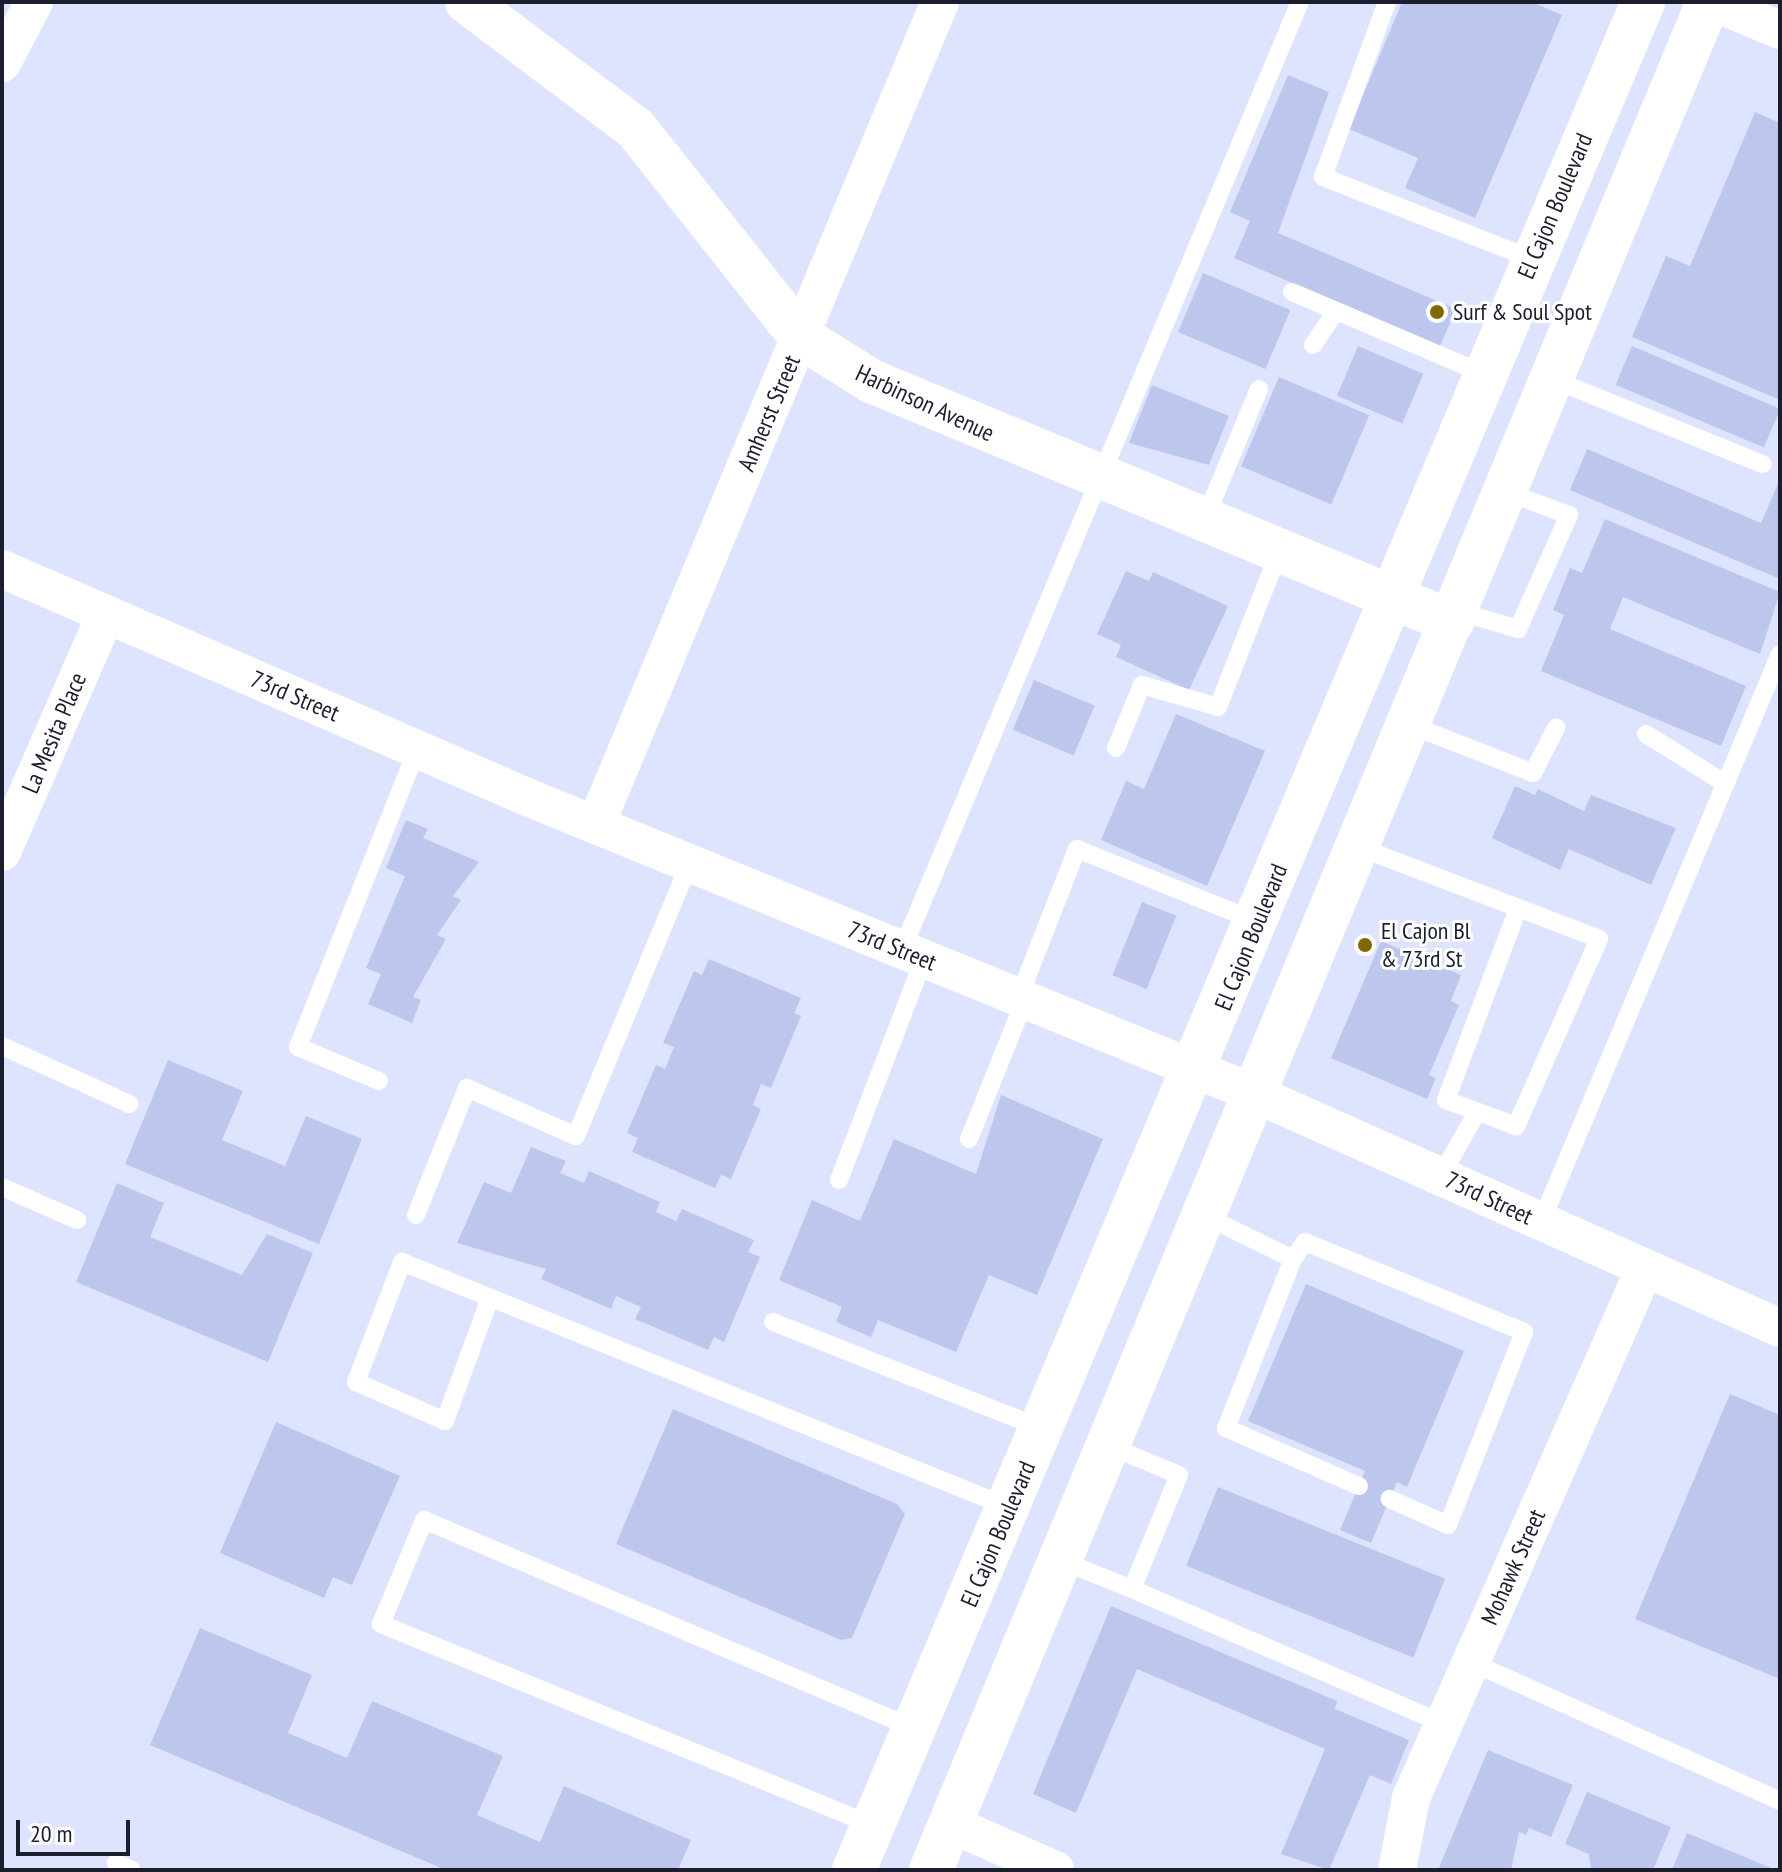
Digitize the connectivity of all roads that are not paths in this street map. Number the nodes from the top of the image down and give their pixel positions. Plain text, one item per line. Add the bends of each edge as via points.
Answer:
1 (34, 2) edge
2 (467, 2) edge
3 (940, 2) edge
4 (1300, 2) edge
5 (1387, 2) edge
6 (1643, 2) edge
7 (1711, 2) edge
8 (1780, 30) edge
9 (2, 63) edge
10 (1532, 259) junction
11 (1292, 292) dead end
12 (1336, 311) junction
13 (801, 337) junction
14 (1313, 345) dead end
15 (1484, 374) junction
16 (1552, 379) junction
17 (1259, 389) dead end
18 (1762, 464) dead end
19 (1099, 482) junction
20 (1506, 492) junction
21 (1203, 524) junction
22 (1278, 555) junction
23 (2, 569) edge
24 (1391, 599) junction
25 (106, 614) junction
26 (1454, 616) junction
27 (1780, 654) edge
28 (1408, 724) junction
29 (1556, 728) dead end
30 (1646, 734) dead end
31 (1116, 748) dead end
32 (417, 749) junction
33 (1726, 784) junction
34 (596, 824) junction
35 (1356, 846) junction
36 (2, 852) edge
37 (689, 864) junction
38 (1518, 908) junction
39 (1258, 922) junction
40 (913, 954) junction
41 (1022, 998) junction
42 (2, 1046) edge
43 (1197, 1070) junction
44 (379, 1081) dead end
45 (1251, 1092) junction
46 (129, 1104) dead end
47 (1477, 1112) junction
48 (969, 1139) dead end
49 (1441, 1176) junction
50 (839, 1180) dead end
51 (2, 1187) edge
52 (1201, 1213) junction
53 (416, 1215) dead end
54 (77, 1220) dead end
55 (1541, 1222) junction
56 (1293, 1259) junction
57 (1645, 1268) junction
58 (490, 1298) junction
59 (773, 1322) dead end
60 (1780, 1328) edge
61 (1044, 1429) junction
62 (1105, 1444) junction
63 (1359, 1486) dead end
64 (1390, 1499) dead end
65 (1008, 1507) junction
66 (1060, 1560) junction
67 (1132, 1589) junction
68 (1471, 1662) junction
69 (1444, 1724) junction
70 (916, 1730) junction
71 (1780, 1801) edge
72 (951, 1824) junction
73 (875, 1826) junction
74 (854, 1870) edge
75 (931, 1870) edge
76 (1055, 1870) edge
77 (1397, 1870) edge

1 - 9 street
2 - 13 main road, Harbinson Avenue via 636,129
3 - 13 street, Amherst Street
4 - 19 lane
5 - 10 lane via 1323,177
6 - 10 main road, El Cajon Boulevard
7 - 8 street
7 - 16 main road
10 - 15 main road, El Cajon Boulevard
11 - 12 lane
12 - 14 lane
12 - 15 lane
13 - 19 main road, Harbinson Avenue via 871,381
13 - 34 street, Amherst Street
15 - 24 main road, El Cajon Boulevard
16 - 18 lane
16 - 20 main road
17 - 21 lane
19 - 21 main road, Harbinson Avenue
19 - 40 lane
20 - 26 main road
20 - 26 lane via 1569,515 1518,629
21 - 22 main road, Harbinson Avenue
22 - 24 main road, Harbinson Avenue
22 - 31 lane via 1218,707 1142,685
23 - 25 street, 73rd Street
24 - 26 main road, Harbinson Avenue
24 - 39 main road, El Cajon Boulevard
25 - 32 street, 73rd Street
25 - 36 street, La Mesita Place
26 - 28 main road
27 - 33 lane
28 - 29 lane via 1533,773
28 - 35 main road
30 - 33 lane
32 - 34 street, 73rd Street
32 - 44 lane via 298,1047
33 - 55 lane
34 - 37 street, 73rd Street
35 - 38 lane
35 - 45 main road
37 - 40 street, 73rd Street
37 - 53 lane via 576,1136 467,1088
38 - 47 lane via 1446,1100
38 - 47 lane via 1599,939 1516,1126
39 - 41 lane via 1077,849
39 - 43 main road, El Cajon Boulevard
40 - 41 street, 73rd Street
40 - 50 lane
41 - 43 street, 73rd Street
41 - 48 lane
42 - 46 lane
43 - 45 street, 73rd Street
43 - 61 main road, El Cajon Boulevard
45 - 49 street, 73rd Street
45 - 52 main road
47 - 49 lane
49 - 55 street, 73rd Street
51 - 54 lane
52 - 56 lane
52 - 62 main road
55 - 57 street, 73rd Street
56 - 63 lane via 1226,1428
56 - 64 lane via 1305,1242 1524,1332 1448,1525
57 - 60 street, 73rd Street
57 - 68 street, Mohawk Street
58 - 58 lane via 402,1262 356,1382 445,1421
58 - 65 lane
59 - 61 lane
61 - 65 main road, El Cajon Boulevard
62 - 66 main road
62 - 67 lane via 1179,1475
65 - 70 main road, El Cajon Boulevard
66 - 67 lane
66 - 72 main road
67 - 69 lane
68 - 69 street, Mohawk Street
68 - 71 lane
69 - 77 street, Mohawk Street via 1411,1798
70 - 73 main road, El Cajon Boulevard
70 - 73 lane via 424,1520 381,1624
72 - 75 main road
72 - 76 street
73 - 74 main road, El Cajon Boulevard

